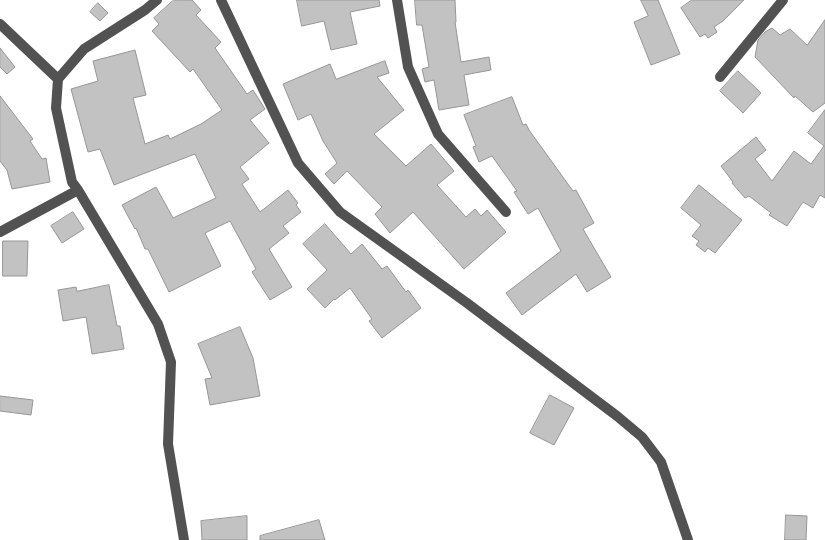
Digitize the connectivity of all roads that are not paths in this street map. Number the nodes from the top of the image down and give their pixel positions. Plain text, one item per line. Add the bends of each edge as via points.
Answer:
1 (157, 0) edge
2 (221, 0) edge
3 (397, 0) edge
4 (783, 0) edge
5 (0, 24) edge
6 (720, 77) dead end
7 (58, 79) junction
8 (78, 190) junction
9 (506, 212) dead end
10 (0, 232) edge
11 (184, 540) edge
12 (688, 540) edge

1 - 7 street via 84,49
2 - 12 street via 298,163 340,212 467,303 642,437 661,462
3 - 9 street via 408,67 438,134
4 - 6 street
5 - 7 street
7 - 8 street via 56,108 72,182
8 - 10 street
8 - 11 street via 158,324 171,362 168,444

